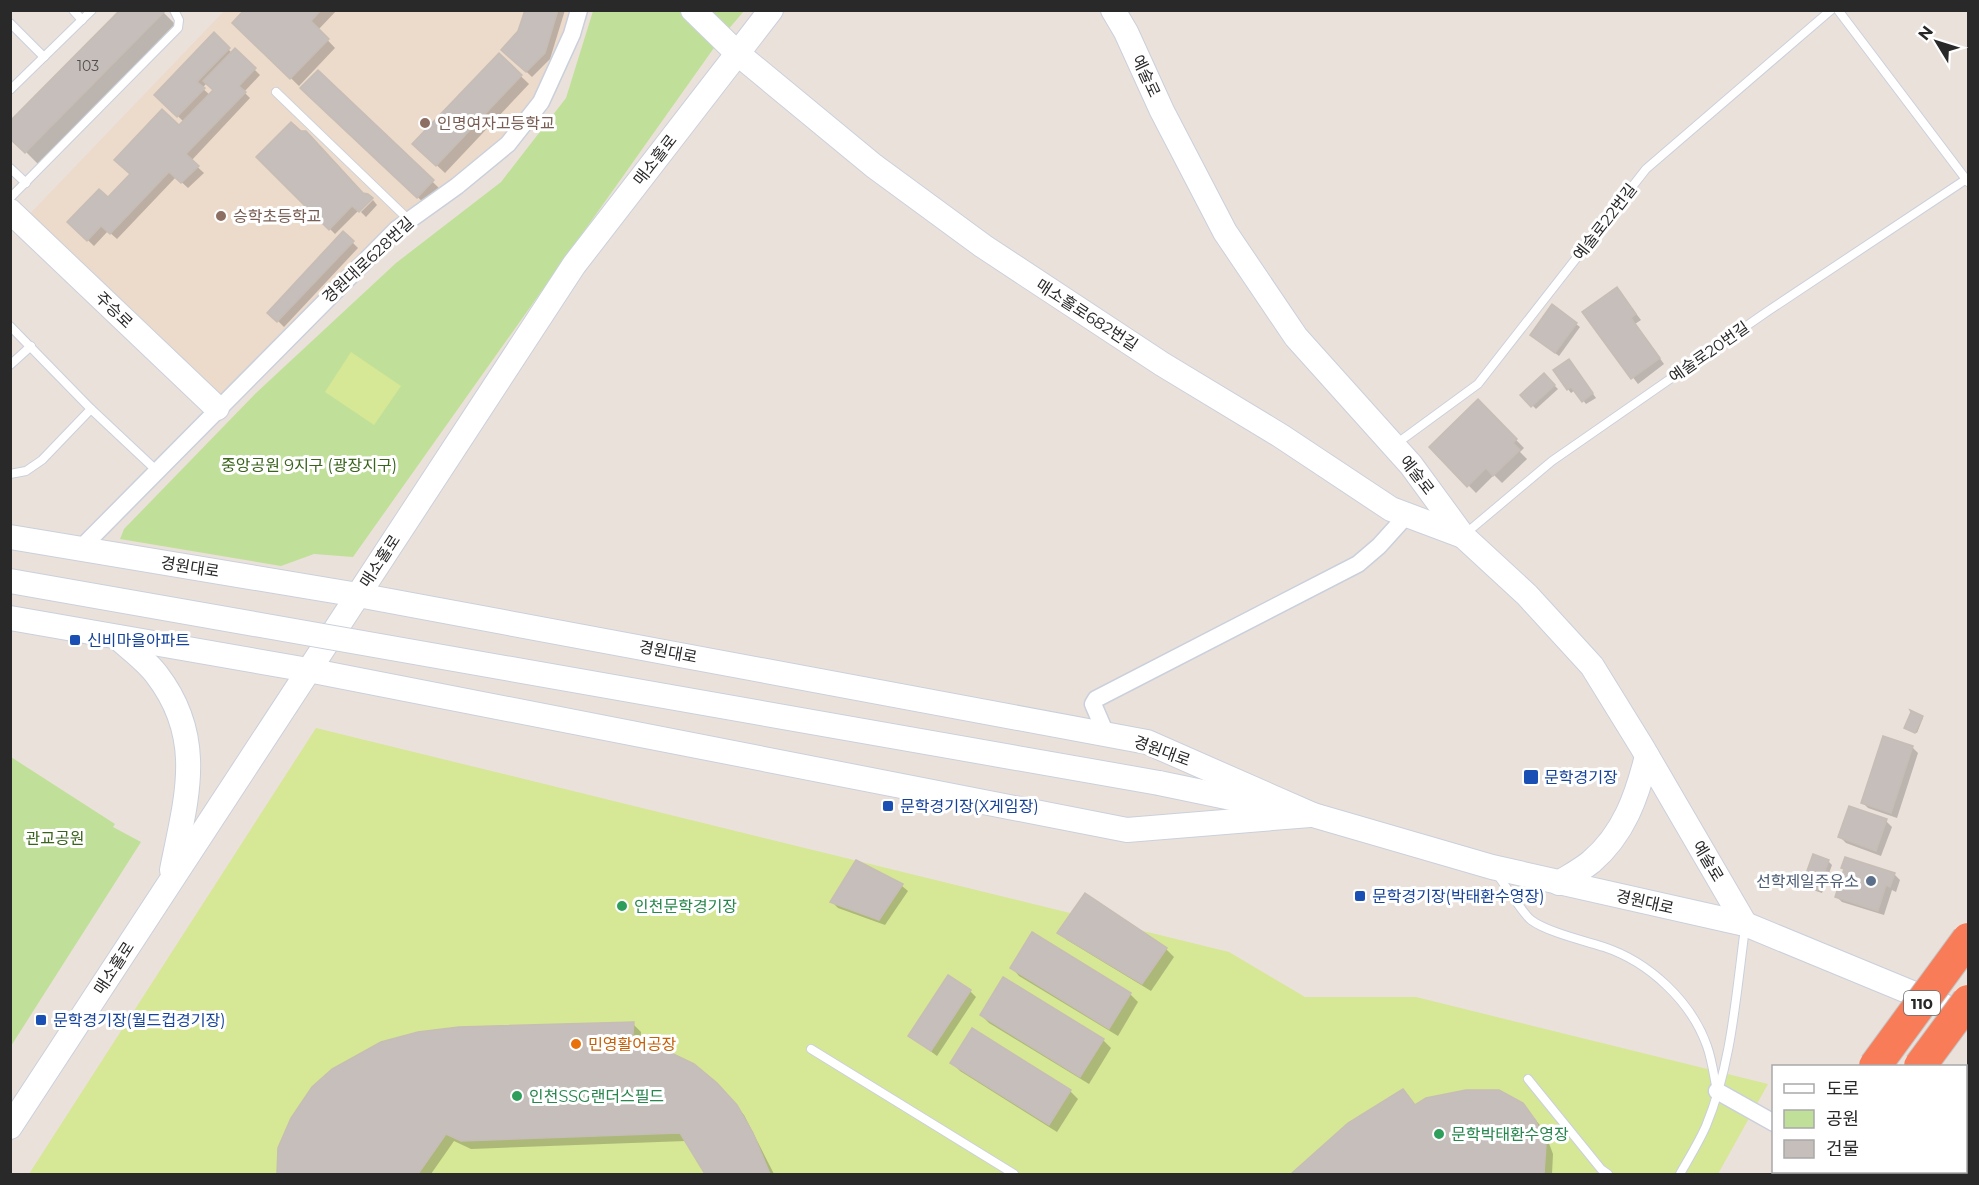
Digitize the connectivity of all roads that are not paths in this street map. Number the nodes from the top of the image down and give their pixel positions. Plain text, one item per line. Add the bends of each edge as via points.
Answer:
1 (73, 10) edge
2 (92, 10) edge
3 (174, 10) edge
4 (579, 10) edge
5 (693, 10) edge
6 (771, 10) edge
7 (1113, 10) edge
8 (1831, 10) edge
9 (1838, 10) edge
10 (82, 20) junction
11 (10, 23) edge
12 (737, 53) junction
13 (44, 57) junction
14 (11, 90) edge
15 (276, 92) dead end
16 (10, 168) edge
17 (1967, 181) edge
18 (26, 183) junction
19 (10, 198) edge
20 (409, 220) junction
21 (16, 221) edge
22 (10, 326) edge
23 (31, 346) junction
24 (10, 365) edge
25 (217, 408) junction
26 (91, 409) junction
27 (1394, 446) junction
28 (156, 470) junction
29 (10, 474) edge
30 (1407, 515) junction
31 (1463, 536) junction
32 (10, 537) edge
33 (80, 549) junction
34 (10, 581) edge
35 (358, 595) junction
36 (10, 618) edge
37 (117, 637) junction
38 (308, 670) junction
39 (1106, 734) junction
40 (1647, 756) junction
41 (1313, 815) junction
42 (1492, 867) junction
43 (169, 883) junction
44 (1559, 883) junction
45 (1745, 924) junction
46 (1968, 939) edge
47 (1968, 1001) edge
48 (1968, 1016) edge
49 (811, 1049) dead end
50 (1876, 1065) edge
51 (1921, 1065) edge
52 (1528, 1079) dead end
53 (1717, 1091) junction
54 (1772, 1122) edge
55 (10, 1127) edge
56 (1014, 1174) edge
57 (1608, 1174) edge
58 (1680, 1174) edge

1 - 10 lane
2 - 10 lane
3 - 18 lane via 178,28
4 - 20 street, 경원대로628번길 via 542,102 508,144
5 - 12 main road, 매소홀로682번길
6 - 12 main road, 매소홀로
7 - 27 main road, 예술로 via 1224,232 1296,337
8 - 27 lane, 예술로22번길 via 1646,169 1478,384
9 - 17 lane, 예술로20번길
10 - 13 lane
11 - 13 lane
12 - 30 main road, 매소홀로682번길 via 874,166 982,246 1391,509
12 - 35 main road, 매소홀로 via 574,265
13 - 14 lane
15 - 20 lane
16 - 18 lane
17 - 31 lane, 예술로20번길 via 1768,311 1552,461
18 - 19 lane
20 - 25 street, 경원대로628번길
21 - 25 main road, 주승로
22 - 23 lane
23 - 24 lane
23 - 26 lane
25 - 28 street, 경원대로628번길
26 - 28 lane
26 - 29 lane via 42,460 26,471
27 - 31 main road, 예술로
28 - 33 street, 경원대로628번길
30 - 31 main road, 매소홀로682번길
30 - 39 street via 1358,564 1096,699 1093,704
31 - 40 main road, 예술로 via 1527,595 1592,666
32 - 33 main road, 경원대로
33 - 35 main road, 경원대로
34 - 41 main road, 경원대로, bridge via 1159,783
35 - 38 main road, 매소홀로
35 - 39 main road, 경원대로
36 - 37 main road, 경원대로
37 - 38 main road, 경원대로
37 - 43 main road via 157,675 177,707 188,741 189,781
38 - 41 main road, 경원대로 via 1127,830
38 - 43 main road, 매소홀로
39 - 41 main road, 경원대로 via 1147,742
40 - 44 main road via 1633,803 1614,836 1590,862
40 - 45 main road, 예술로
41 - 42 main road, 경원대로
42 - 44 main road, 경원대로
42 - 53 lane via 1531,920 1618,952 1650,971 1667,987 1698,1026
43 - 55 main road, 매소홀로
44 - 45 main road, 경원대로
45 - 48 main road, 경원대로
45 - 53 lane via 1731,1030
46 - 50 highway, 110, bridge
47 - 51 highway, 110, bridge
49 - 56 lane
52 - 57 lane
53 - 54 street
53 - 58 lane via 1706,1126

